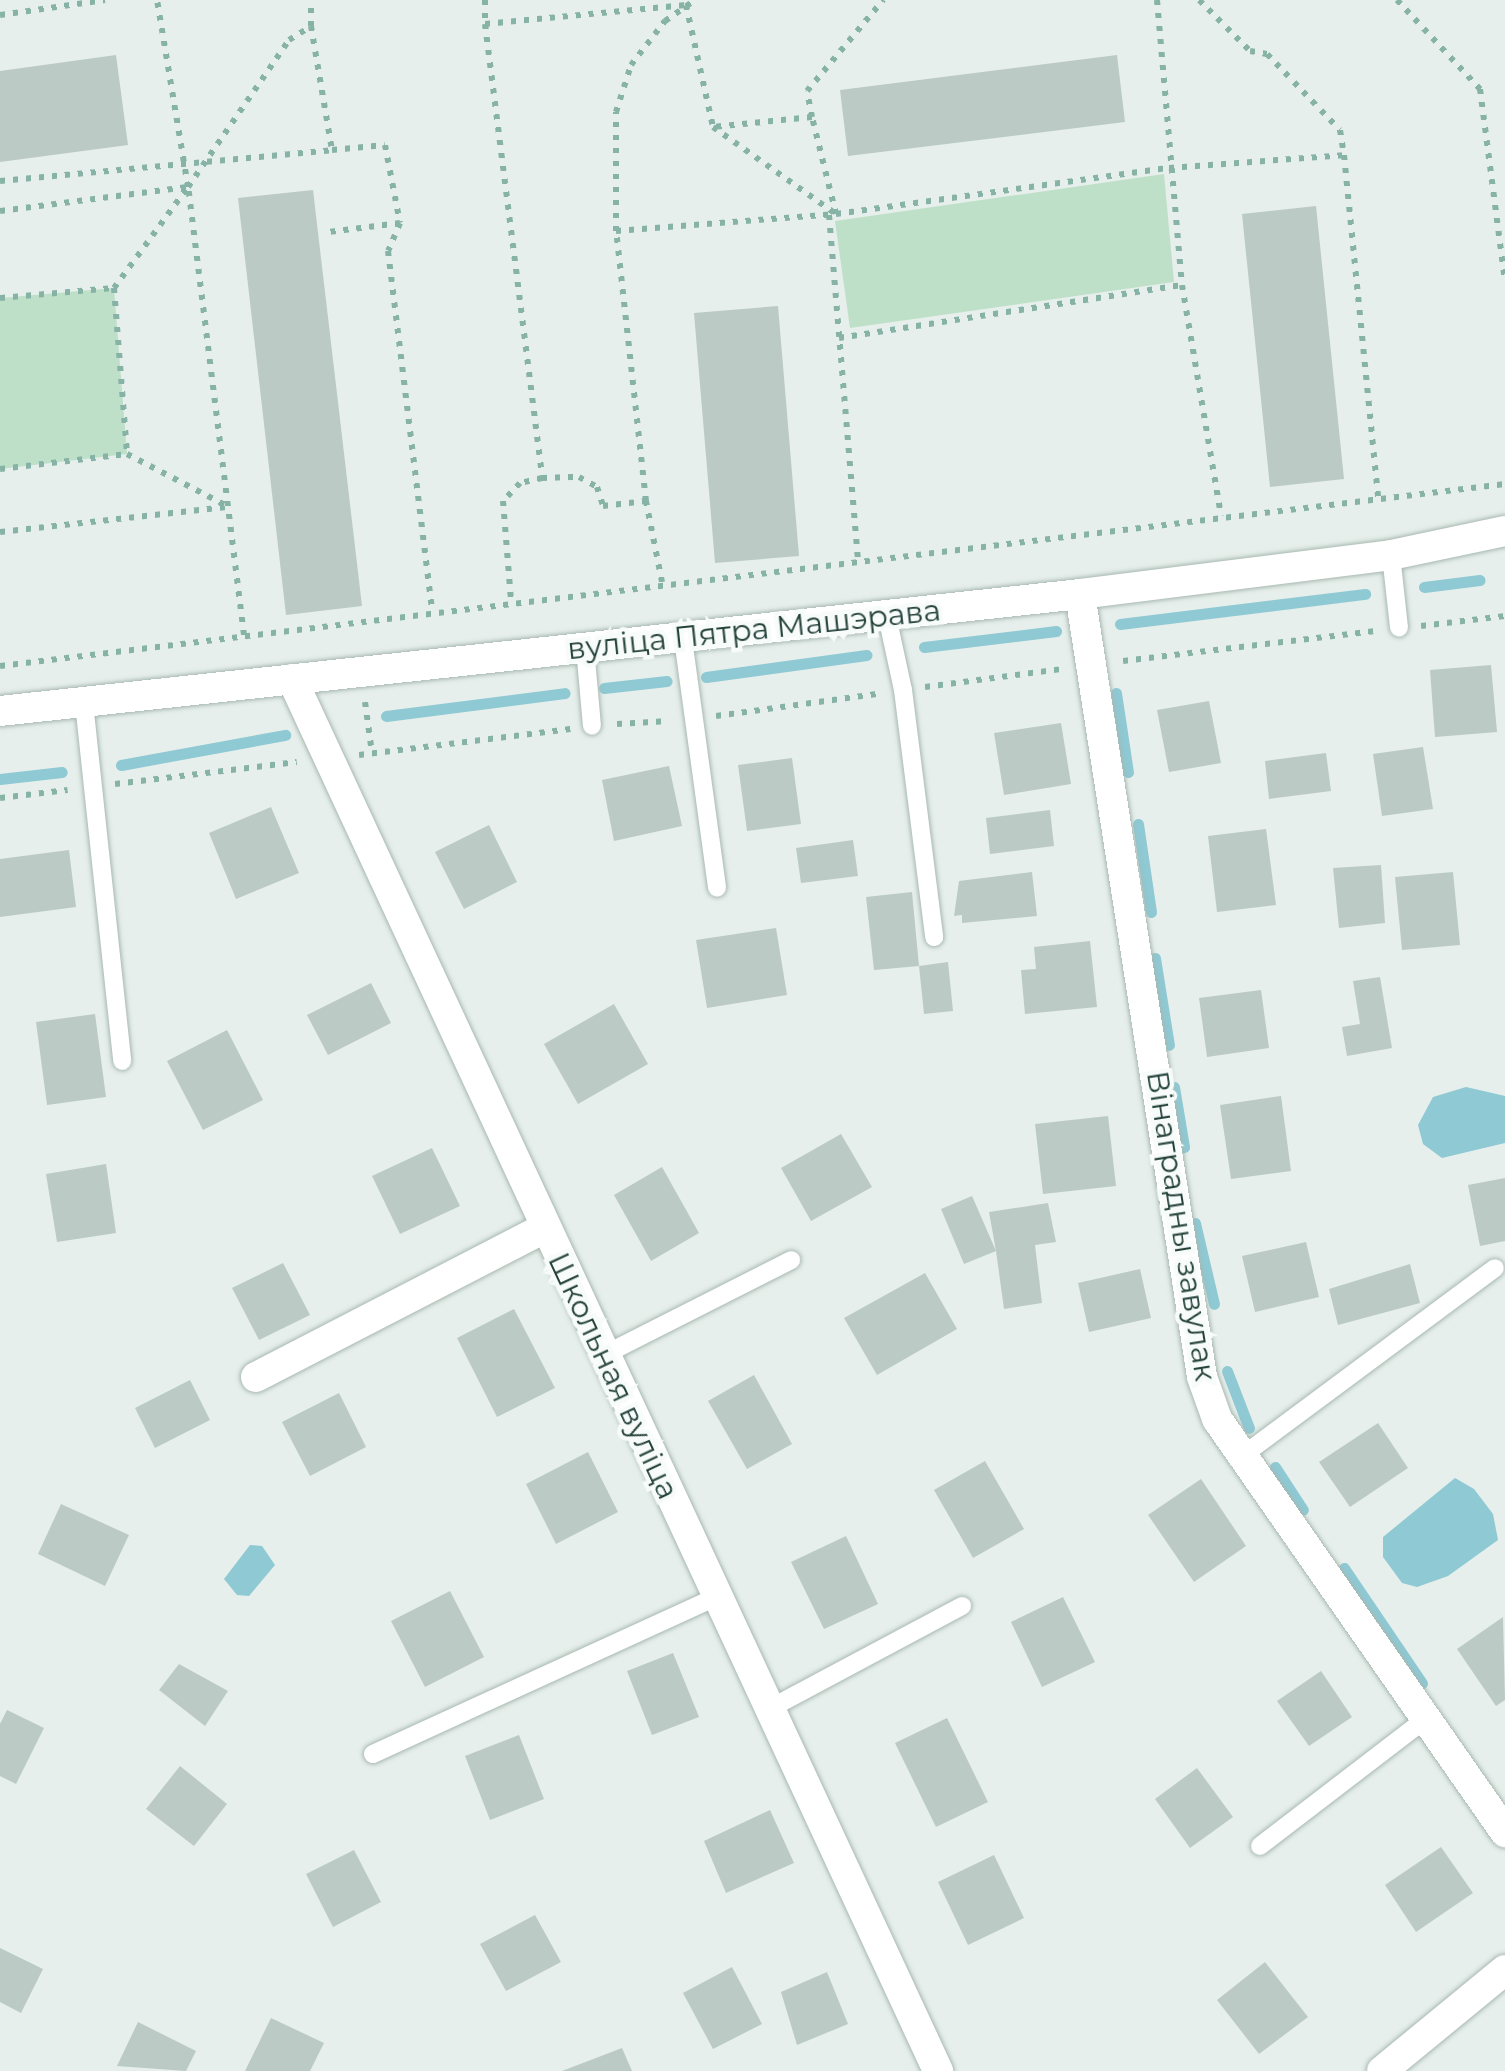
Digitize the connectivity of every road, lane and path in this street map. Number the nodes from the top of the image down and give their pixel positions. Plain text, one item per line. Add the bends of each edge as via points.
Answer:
1 (105, 0) edge
2 (157, 0) edge
3 (312, 0) edge
4 (486, 0) edge
5 (695, 0) edge
6 (883, 0) edge
7 (1157, 0) edge
8 (1200, 0) edge
9 (1397, 0) edge
10 (686, 5) junction
11 (0, 16) edge
12 (485, 24) junction
13 (312, 26) junction
14 (812, 118) junction
15 (713, 127) junction
16 (332, 150) junction
17 (1344, 155) junction
18 (204, 162) junction
19 (184, 164) junction
20 (1169, 168) junction
21 (0, 181) edge
22 (188, 187) junction
23 (0, 212) edge
24 (832, 215) junction
25 (400, 223) junction
26 (616, 231) junction
27 (329, 232) dead end
28 (1505, 281) edge
29 (1182, 286) junction
30 (114, 288) junction
31 (0, 298) edge
32 (839, 338) junction
33 (127, 454) junction
34 (0, 469) edge
35 (542, 478) junction
36 (1505, 484) edge
37 (1378, 498) junction
38 (646, 502) junction
39 (228, 507) junction
40 (1221, 516) junction
41 (1505, 531) edge
42 (0, 532) edge
43 (1391, 555) junction
44 (858, 559) junction
45 (662, 582) junction
46 (1080, 594) junction
47 (511, 602) junction
48 (432, 612) junction
49 (888, 616) junction
50 (1505, 616) edge
51 (1399, 628) junction
52 (244, 635) junction
53 (683, 639) junction
54 (585, 648) junction
55 (1092, 665) junction
56 (0, 666) edge
57 (292, 679) junction
58 (903, 690) junction
59 (84, 703) junction
60 (0, 711) edge
61 (694, 719) junction
62 (592, 726) junction
63 (327, 759) junction
64 (93, 787) junction
65 (0, 798) edge
66 (717, 888) dead end
67 (934, 937) dead end
68 (122, 1061) dead end
69 (545, 1228) junction
70 (791, 1260) dead end
71 (1495, 1268) dead end
72 (604, 1356) junction
73 (256, 1377) dead end
74 (1242, 1456) junction
75 (716, 1597) junction
76 (962, 1606) dead end
77 (768, 1709) junction
78 (1424, 1720) junction
79 (372, 1754) dead end
80 (1505, 1832) edge
81 (1260, 1846) dead end
82 (1505, 1970) edge
83 (938, 2071) edge
84 (1382, 2071) edge

1 - 11 path
2 - 19 path
3 - 13 path
4 - 12 path
5 - 10 path
6 - 14 path via 808,92
7 - 20 path
8 - 17 path via 1250,52 1267,54 1340,130
9 - 28 path via 1480,90
10 - 12 path
10 - 15 path
10 - 26 path via 650,38 621,89
12 - 35 path
13 - 16 path
13 - 18 path via 290,40
14 - 15 path
14 - 24 path
15 - 24 path
16 - 18 path
16 - 25 path via 386,145
17 - 20 path
17 - 37 path
18 - 19 path
18 - 22 path
19 - 21 path
19 - 22 path
20 - 24 path
20 - 29 path
22 - 23 path
22 - 30 path
22 - 39 path
24 - 26 path
24 - 32 path
25 - 27 path
25 - 48 path via 388,251
26 - 38 path
29 - 32 path
29 - 40 path
30 - 31 path
30 - 33 path
32 - 44 path
33 - 34 path
33 - 39 path
35 - 38 path via 580,477 597,487 603,506
35 - 47 path via 520,484 503,501
36 - 37 path
37 - 40 path
38 - 45 path
39 - 42 path
39 - 52 path
40 - 44 path
41 - 43 street, вуліца Пятра Машэрава
43 - 46 street, вуліца Пятра Машэрава
43 - 51 lane
44 - 45 path
45 - 47 path
46 - 49 street, вуліца Пятра Машэрава
46 - 55 street, Вінаградны завулак
47 - 48 path
48 - 52 path
49 - 53 street, вуліца Пятра Машэрава
49 - 58 lane
50 - 51 path
51 - 55 path
52 - 56 path
53 - 54 street, вуліца Пятра Машэрава
53 - 61 lane
54 - 57 street, вуліца Пятра Машэрава
54 - 62 lane
55 - 58 path
55 - 74 street, Вінаградны завулак via 1202,1377 1217,1419
57 - 59 street, вуліца Пятра Машэрава
57 - 63 street, Школьная вуліца
58 - 61 path
58 - 67 lane
59 - 60 street, вуліца Пятра Машэрава
59 - 64 lane
61 - 62 path
61 - 66 lane
62 - 63 path
63 - 64 path
63 - 69 street, Школьная вуліца
64 - 65 path
64 - 68 lane
69 - 72 street, Школьная вуліца
69 - 73 street
70 - 72 lane
71 - 74 lane
72 - 75 street, Школьная вуліца
74 - 78 street, Вінаградны завулак
75 - 77 street, Школьная вуліца
75 - 79 lane
76 - 77 lane
77 - 83 street, Школьная вуліца
78 - 80 street, Вінаградны завулак
78 - 81 lane
82 - 84 street

